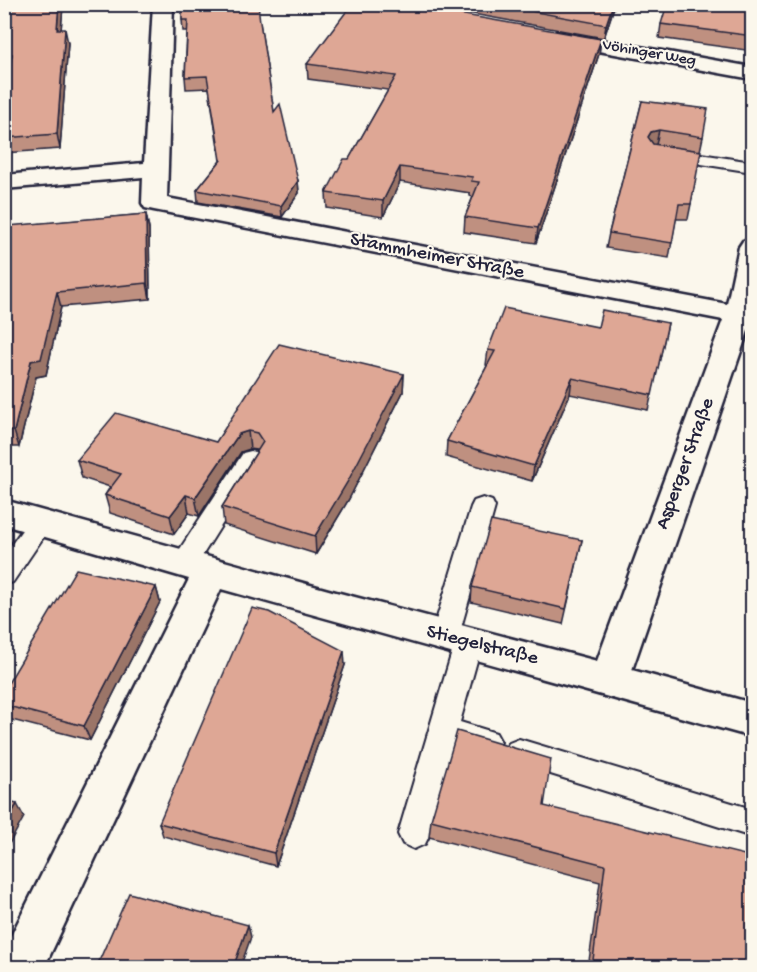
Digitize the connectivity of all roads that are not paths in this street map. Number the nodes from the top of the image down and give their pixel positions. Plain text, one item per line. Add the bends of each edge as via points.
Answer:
1 (163, 4) edge
2 (533, 34) edge
3 (753, 73) edge
4 (656, 152) edge
5 (753, 167) edge
6 (156, 169) junction
7 (4, 182) edge
8 (752, 256) edge
9 (746, 316) edge
10 (251, 459) edge
11 (483, 507) dead end
12 (4, 512) edge
13 (41, 522) junction
14 (197, 569) junction
15 (4, 575) edge
16 (456, 640) junction
17 (610, 678) junction
18 (753, 720) edge
19 (444, 730) junction
20 (753, 823) edge
21 (414, 834) dead end
22 (20, 968) edge

1 - 6 street, Stammheimer Straße
2 - 3 street, Vöhinger Weg
4 - 5 lane
6 - 7 street
6 - 9 street, Stammheimer Straße via 154,203
8 - 9 street, Asperger Straße
9 - 17 street, Asperger Straße
10 - 14 lane
11 - 16 lane
12 - 13 street, Stiegelstraße
13 - 14 street, Stiegelstraße
13 - 15 lane
14 - 16 street, Stiegelstraße
14 - 22 street
16 - 17 street, Stiegelstraße
16 - 19 lane
17 - 18 street, Stiegelstraße
19 - 20 lane
19 - 21 lane

